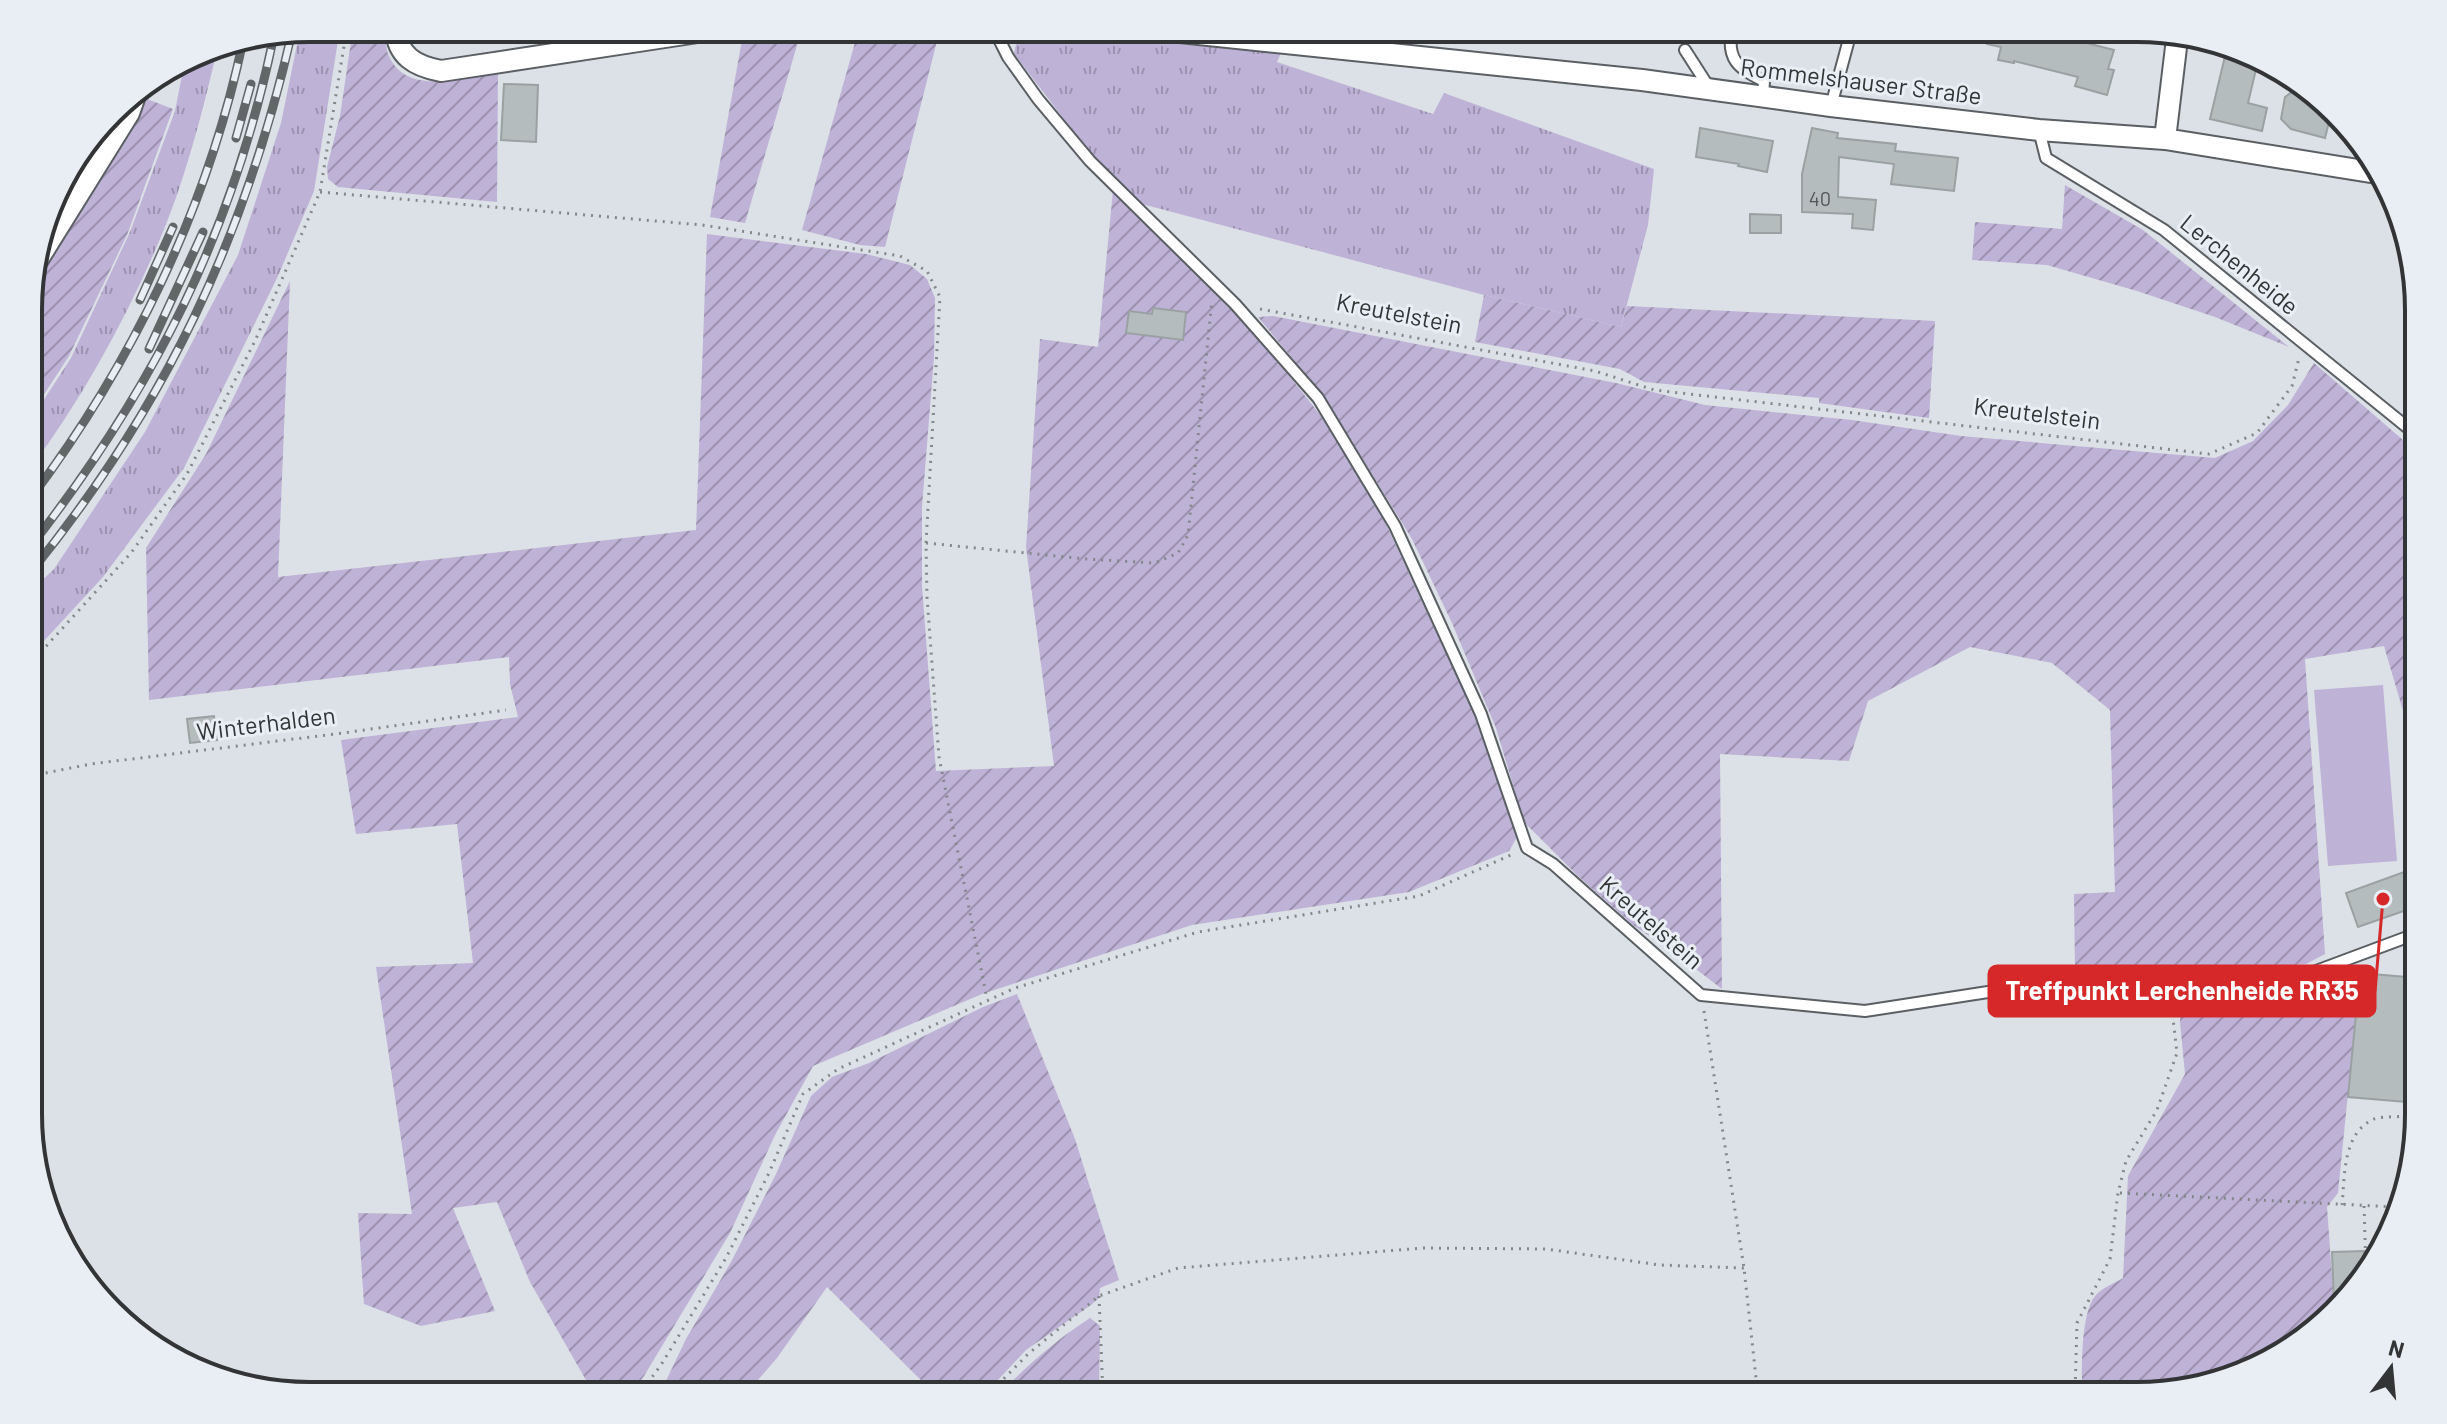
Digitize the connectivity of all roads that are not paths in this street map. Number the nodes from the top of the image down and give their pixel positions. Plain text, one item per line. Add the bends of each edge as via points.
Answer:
1 (1285, 42) edge
2 (1732, 42) edge
3 (1848, 42) edge
4 (398, 43) edge
5 (626, 43) edge
6 (1001, 43) edge
7 (2176, 45) edge
8 (1685, 50) road end
9 (1710, 89) junction
10 (1763, 97) junction
11 (1831, 106) junction
12 (129, 113) edge
13 (2039, 130) junction
14 (2165, 139) junction
15 (2366, 171) edge
16 (52, 236) edge
17 (2404, 425) edge
18 (2404, 938) edge

1 - 9 street, Rommelshauser Straße
2 - 10 lane via 1732,56 1743,71 1764,81
3 - 11 lane
4 - 5 street via 410,62 441,71
6 - 18 lane, Kreutelstein via 1038,99 1101,172 1235,304 1318,398 1395,526 1481,714 1527,848 1553,864 1701,995 1865,1011 2079,983 2292,980
7 - 14 street
8 - 9 lane
9 - 10 street, Rommelshauser Straße
10 - 11 street, Rommelshauser Straße
11 - 13 street, Rommelshauser Straße
12 - 16 street
13 - 14 street, Rommelshauser Straße
13 - 17 lane, Lerchenheide via 2046,158 2164,230
14 - 15 street, Rommelshauser Straße

